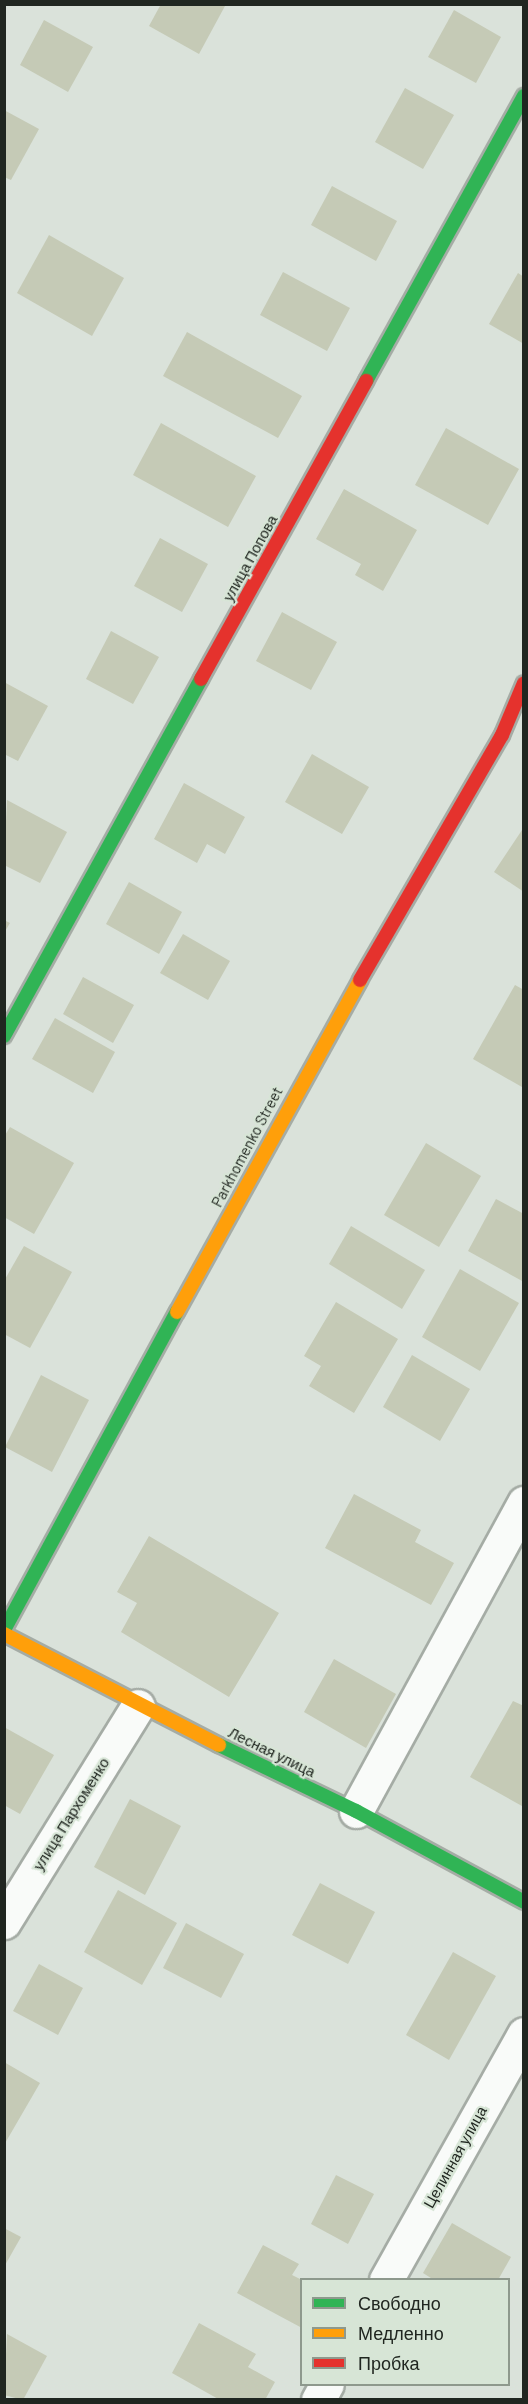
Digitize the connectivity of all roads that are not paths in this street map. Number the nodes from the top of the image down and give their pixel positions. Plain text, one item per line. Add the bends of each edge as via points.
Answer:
1 (524, 96) edge
2 (524, 682) edge
3 (4, 1036) edge
4 (524, 1503) edge
5 (4, 1632) edge
6 (138, 1706) junction
7 (356, 1811) junction
8 (524, 1902) edge
9 (4, 1922) edge
10 (524, 2034) edge
11 (387, 2278) edge
12 (326, 2386) edge
13 (318, 2400) edge

1 - 3 street, улица Попова
2 - 5 street, Parkhomenko Street via 502,735 313,1061
4 - 7 street
5 - 6 street, Лесная улица
6 - 7 street, Лесная улица
6 - 9 street, улица Пархоменко
7 - 8 street, Лесная улица
10 - 11 street, Целинная улица
12 - 13 street

